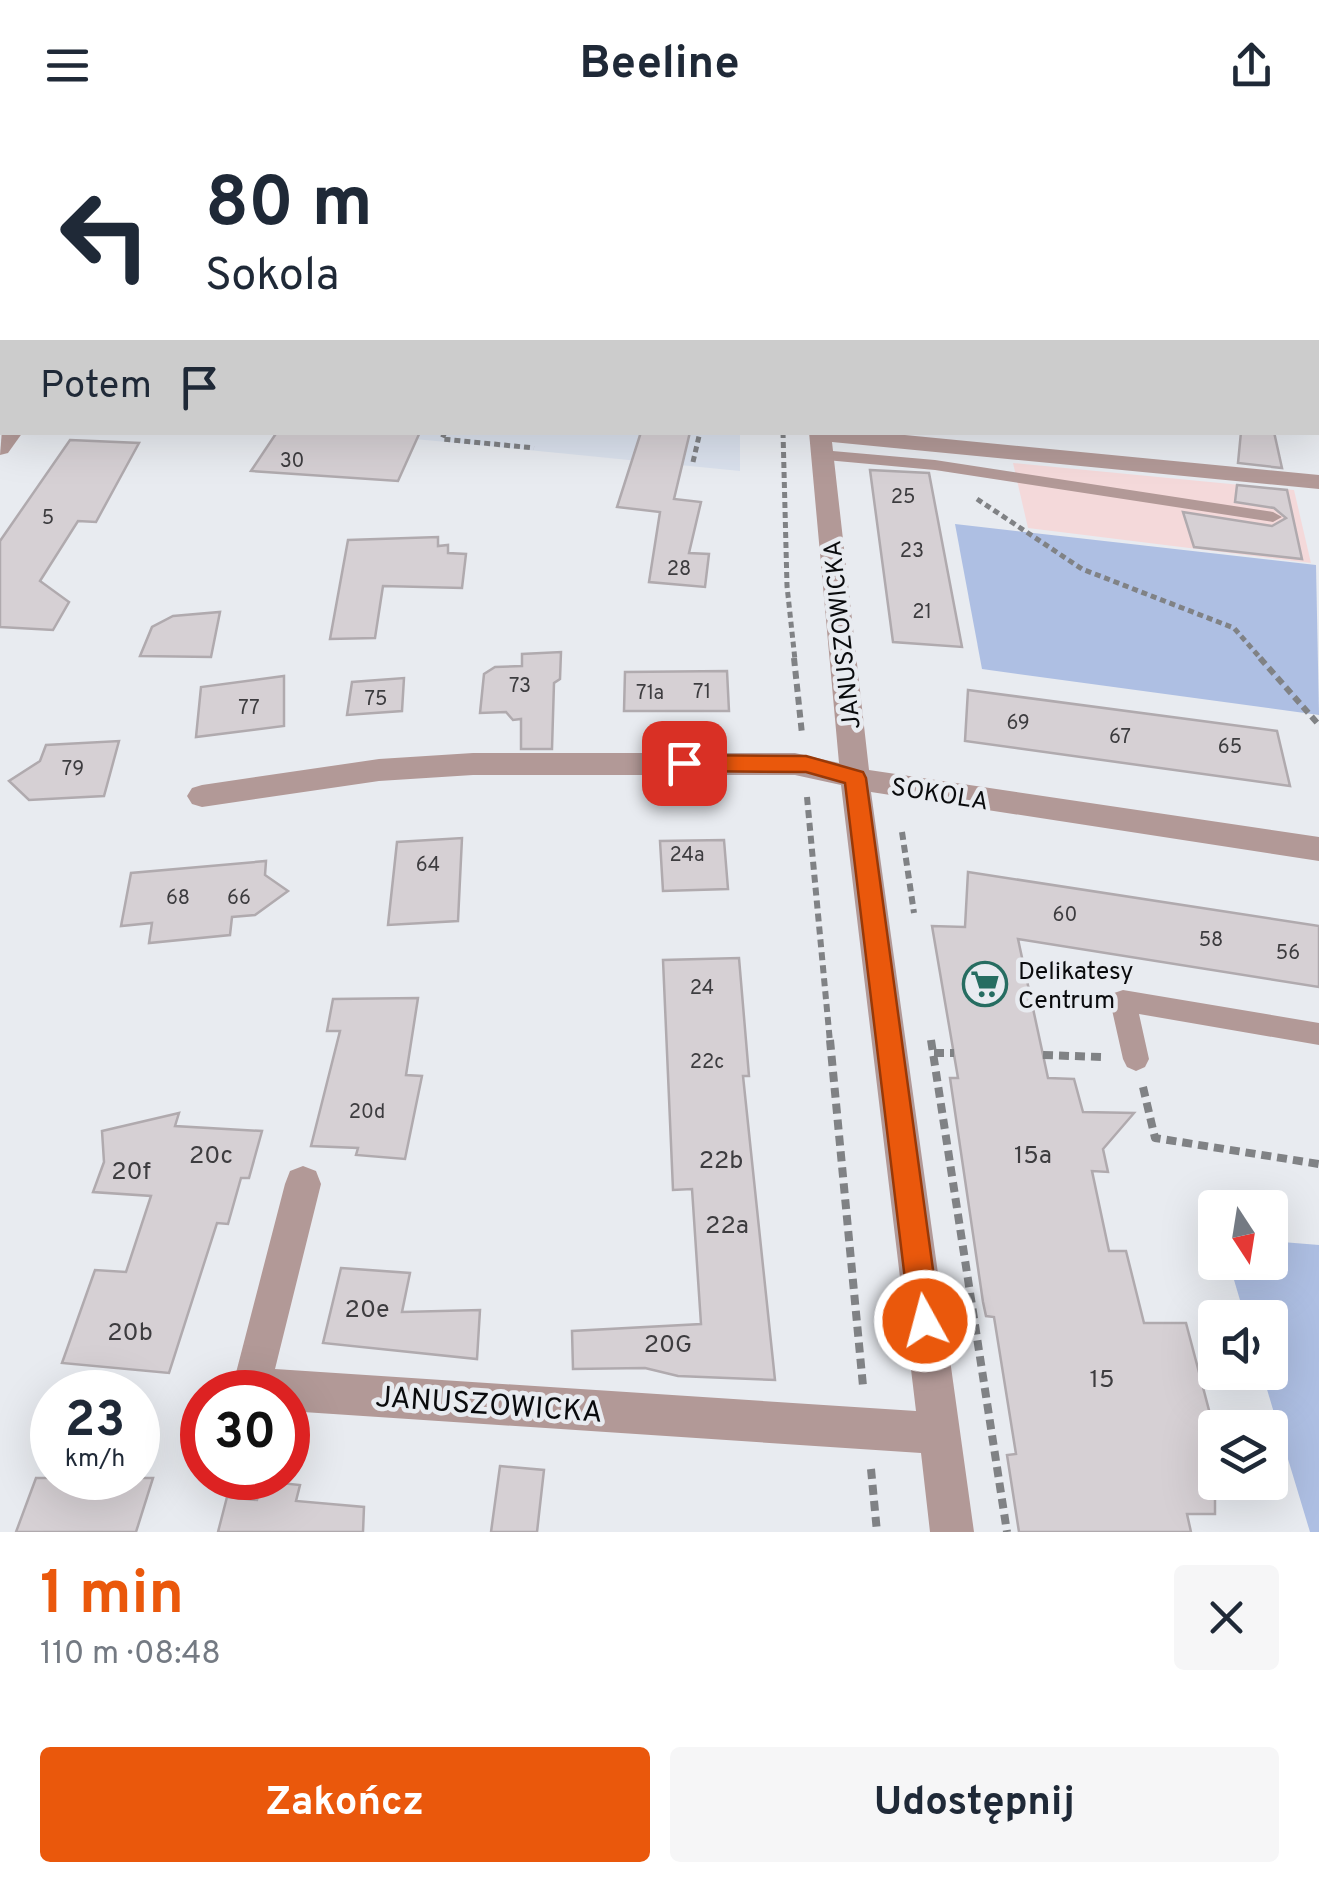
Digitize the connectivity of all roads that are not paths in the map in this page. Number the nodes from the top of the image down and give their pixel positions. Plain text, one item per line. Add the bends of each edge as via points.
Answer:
1 (820, 440) edge
2 (1319, 482) edge
3 (1273, 518) dead end
4 (855, 778) junction
5 (202, 796) dead end
6 (1319, 849) edge
7 (1319, 1034) edge
8 (1136, 1059) road end
9 (303, 1184) dead end
10 (939, 1432) junction
11 (952, 1532) edge

1 - 2 street
1 - 3 lane
1 - 4 street, JANUSZOWICKA
4 - 5 street, SOKOLA via 806,764 474,764 320,777
4 - 6 street, SOKOLA
4 - 10 street, JANUSZOWICKA
7 - 8 lane via 1124,1001
9 - 10 street, JANUSZOWICKA via 250,1388
10 - 11 street, JANUSZOWICKA

